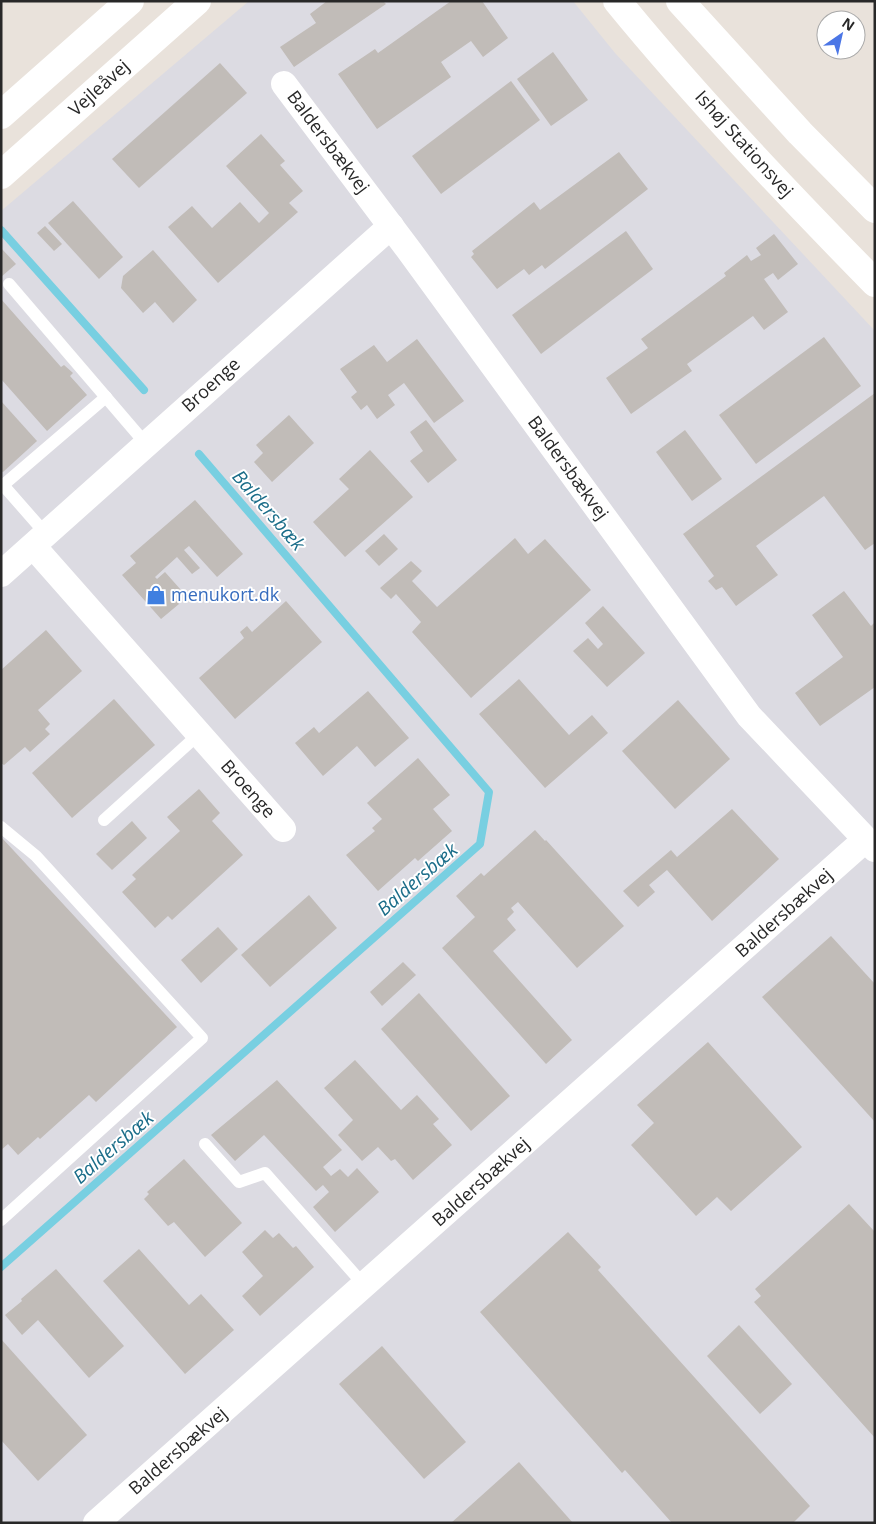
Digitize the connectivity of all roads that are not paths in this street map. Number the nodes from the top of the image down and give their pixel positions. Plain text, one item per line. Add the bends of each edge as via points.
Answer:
1 (130, 1) edge
2 (197, 1) edge
3 (617, 1) edge
4 (680, 1) edge
5 (284, 84) dead end
6 (1, 115) edge
7 (1, 175) edge
8 (875, 209) edge
9 (391, 226) junction
10 (875, 283) edge
11 (9, 284) dead end
12 (106, 397) junction
13 (146, 444) junction
14 (2, 486) edge
15 (39, 540) junction
16 (1, 574) edge
17 (199, 734) junction
18 (104, 820) dead end
19 (1, 827) edge
20 (284, 829) dead end
21 (870, 845) edge
22 (205, 1144) dead end
23 (1, 1220) edge
24 (364, 1285) junction
25 (96, 1523) edge

1 - 6 main road
2 - 7 main road, Vejleåvej
3 - 10 main road, Ishøj Stationsvej via 764,168
4 - 8 main road via 800,133
5 - 9 street, Baldersbækvej
9 - 13 street, Broenge
9 - 21 street, Baldersbækvej via 749,716
11 - 12 lane
12 - 13 lane
12 - 14 lane
13 - 15 street, Broenge
14 - 15 lane
15 - 16 street, Broenge
15 - 17 street, Broenge
17 - 18 lane
17 - 20 street, Broenge
19 - 23 lane via 36,856 202,1038
21 - 24 street, Baldersbækvej
22 - 24 lane via 239,1182 265,1173
24 - 25 street, Baldersbækvej

